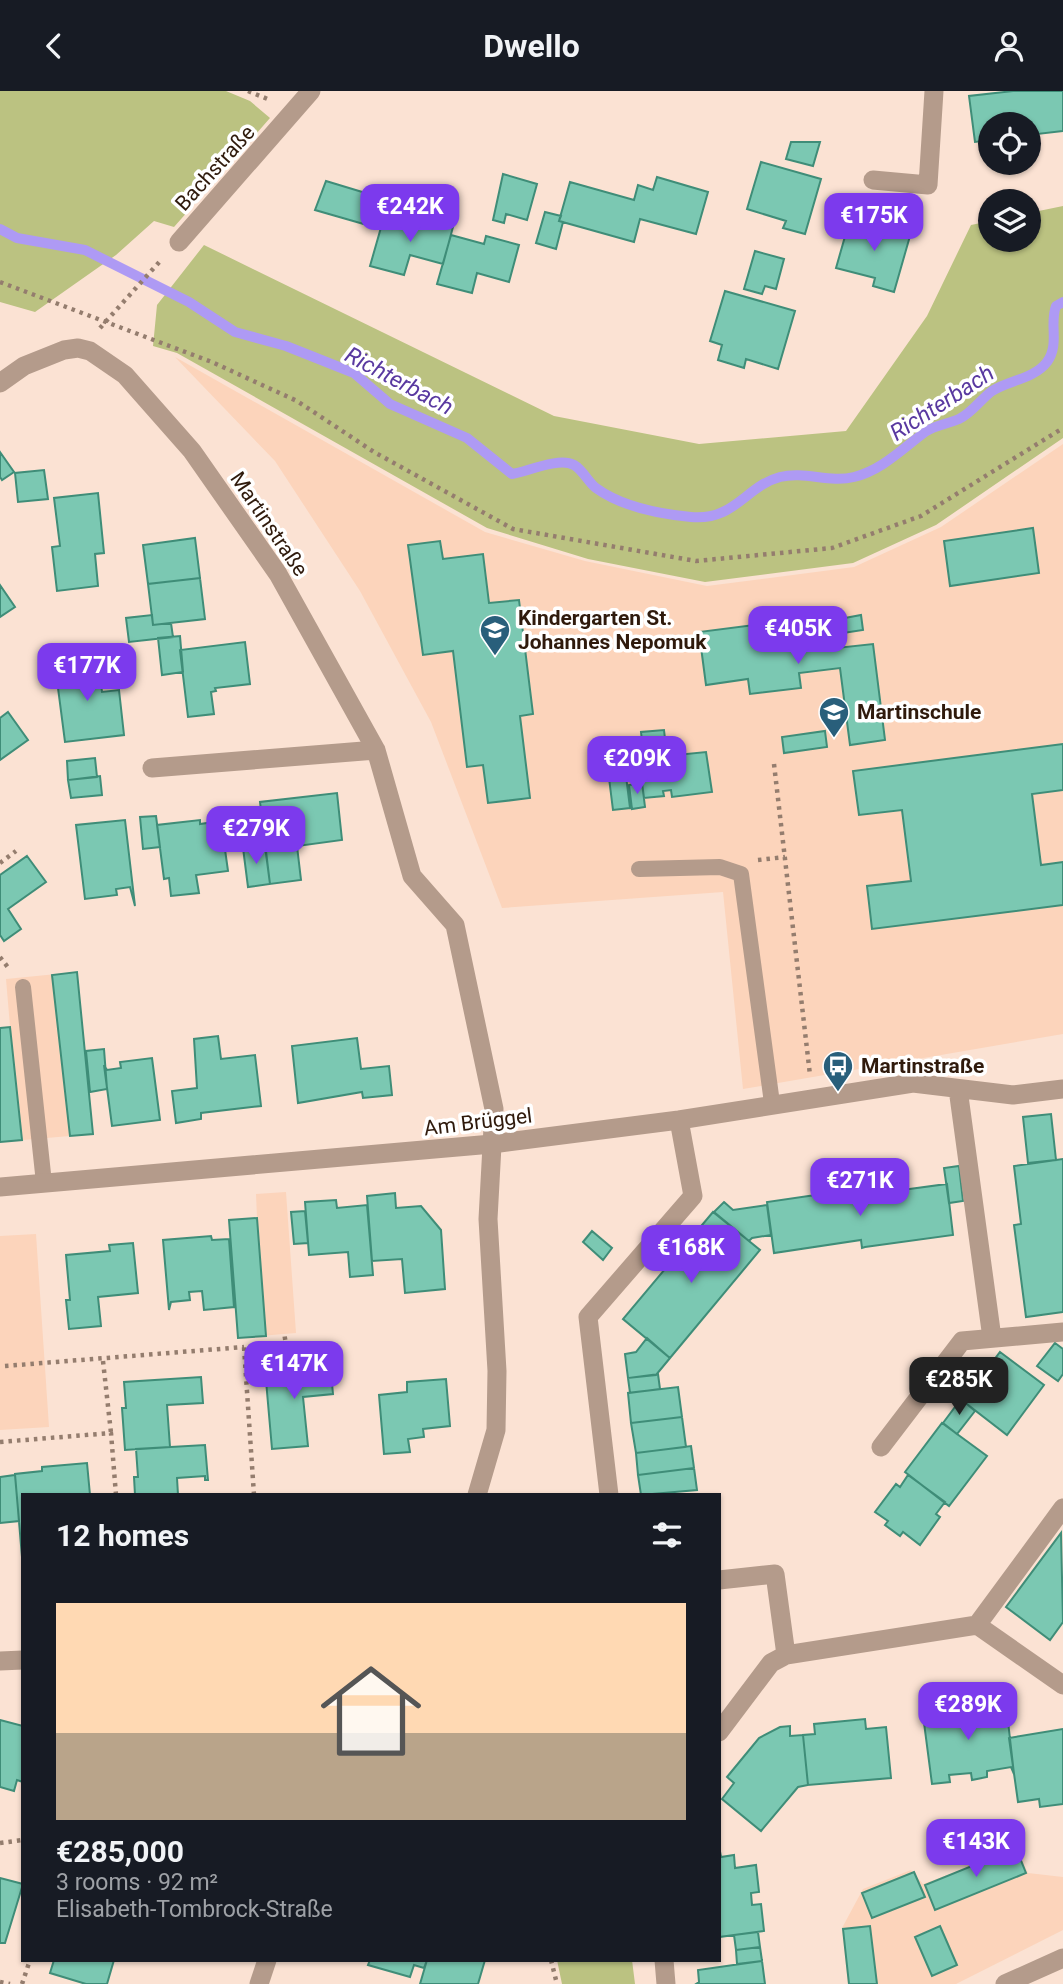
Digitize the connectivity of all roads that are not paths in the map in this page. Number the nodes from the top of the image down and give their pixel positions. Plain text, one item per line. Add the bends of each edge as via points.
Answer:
1 (311, 91) edge
2 (934, 91) edge
3 (873, 180) dead end
4 (179, 242) dead end
5 (0, 383) edge
6 (376, 750) junction
7 (152, 768) dead end
8 (639, 869) dead end
9 (23, 987) dead end
10 (958, 1089) junction
11 (1063, 1089) edge
12 (772, 1103) junction
13 (679, 1120) junction
14 (492, 1144) junction
15 (44, 1183) junction
16 (0, 1187) edge
17 (1063, 1332) edge
18 (992, 1338) junction
19 (881, 1447) dead end
20 (478, 1493) edge
21 (609, 1493) edge
22 (1063, 1508) edge
23 (721, 1580) edge
24 (976, 1625) junction
25 (786, 1655) junction
26 (21, 1660) edge
27 (0, 1661) edge
28 (1063, 1685) edge
29 (721, 1730) edge
30 (1063, 1958) edge
31 (266, 1962) edge
32 (664, 1962) edge
33 (259, 1984) edge
34 (666, 1984) edge
35 (1005, 1984) edge

1 - 4 street, Bachstraße
2 - 3 street via 928,185
5 - 6 street, Martinstraße via 24,366 78,348 90,351 125,376 200,462 278,574
6 - 7 street
6 - 14 street, Martinstraße via 412,876 455,925 494,1109
8 - 12 lane via 720,867 741,874
9 - 15 lane
10 - 11 street, Am Brüggel via 1013,1095
10 - 12 street, Am Brüggel via 913,1083
10 - 18 street
12 - 13 street, Am Brüggel
13 - 14 street, Am Brüggel
13 - 21 street via 693,1196 588,1317
14 - 15 street, Am Brüggel
14 - 20 street, Martinstraße via 488,1219 496,1430
15 - 16 street, Am Brüggel
17 - 18 street
18 - 19 street via 962,1341
22 - 24 street
23 - 25 street via 775,1574
24 - 25 street
24 - 28 street
25 - 29 street via 771,1663
26 - 27 street
30 - 35 street
31 - 33 street
32 - 34 street

